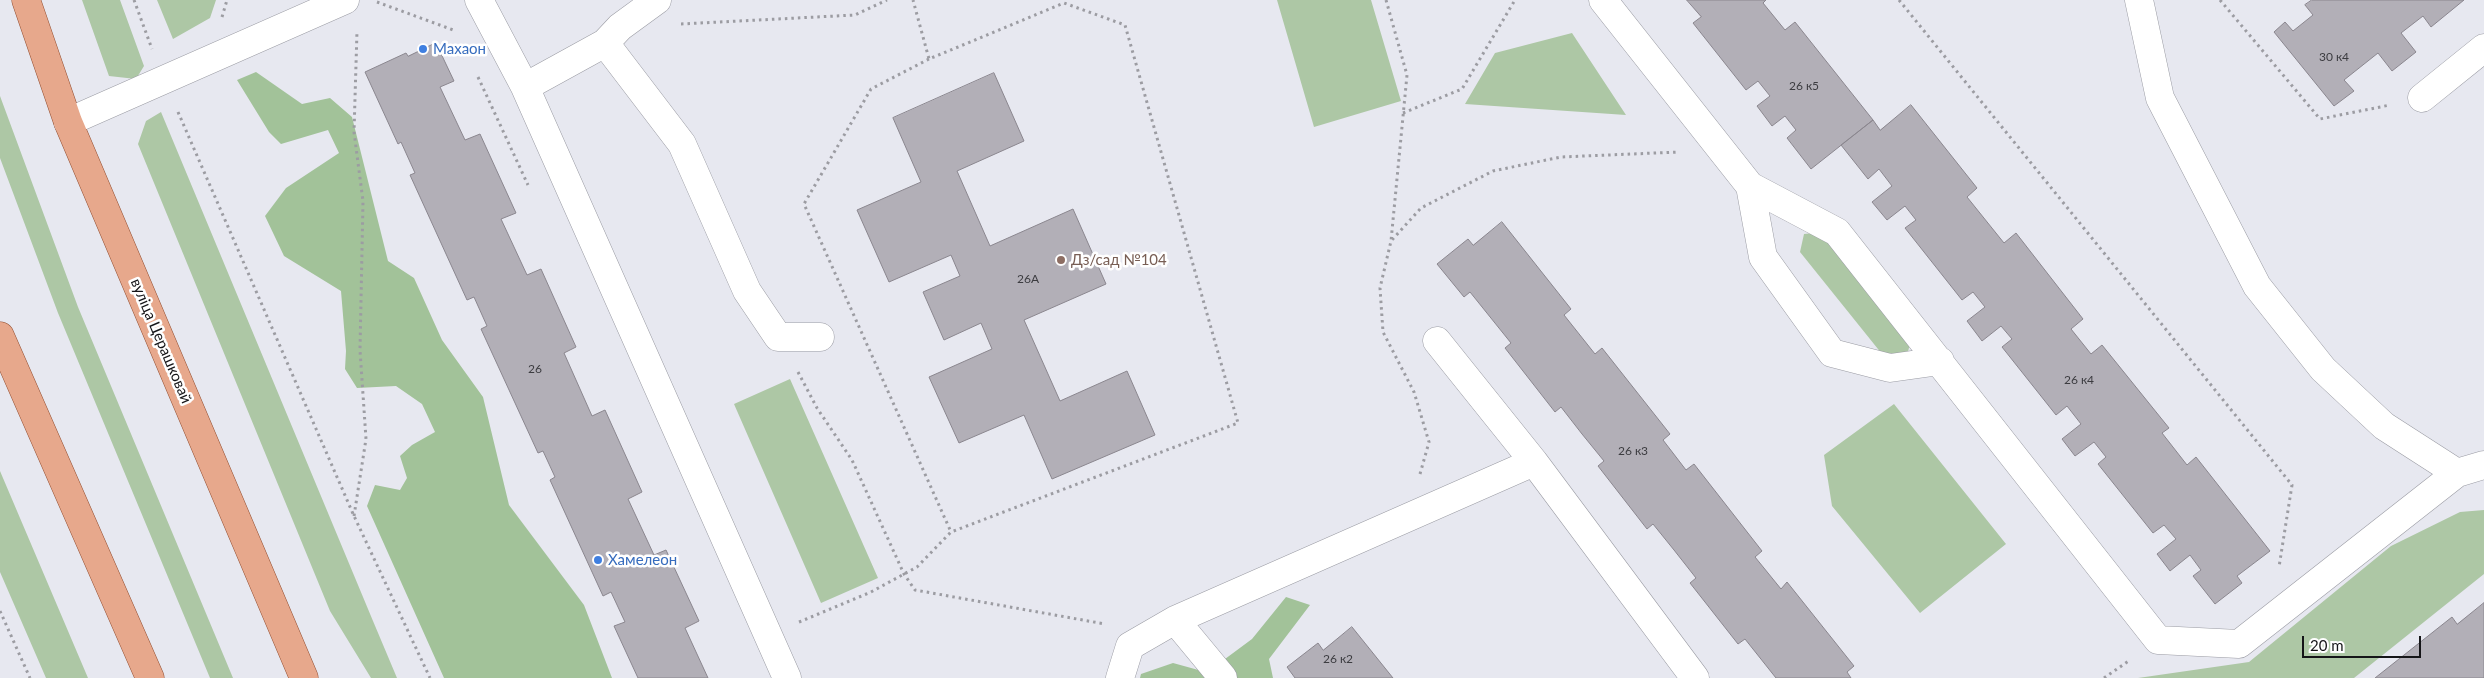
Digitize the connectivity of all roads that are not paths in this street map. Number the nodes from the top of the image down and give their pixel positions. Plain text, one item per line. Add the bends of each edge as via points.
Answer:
1 (26, 0) edge
2 (345, 0) edge
3 (479, 0) edge
4 (657, 0) edge
5 (1603, 0) edge
6 (2139, 0) edge
7 (605, 43) junction
8 (2484, 48) edge
9 (525, 87) junction
10 (2422, 98) road end
11 (68, 122) junction
12 (1750, 186) junction
13 (0, 336) edge
14 (820, 337) dead end
15 (1437, 341) dead end
16 (1940, 361) junction
17 (1534, 462) junction
18 (2484, 465) edge
19 (2456, 473) junction
20 (1164, 626) junction
21 (150, 678) edge
22 (304, 678) edge
23 (787, 678) edge
24 (1120, 678) edge
25 (1223, 678) edge
26 (1695, 678) edge

1 - 11 main road, вуліца Церашковай
2 - 11 lane
3 - 9 lane
4 - 7 lane via 620,27
5 - 12 lane
6 - 19 lane via 2160,98 2257,286 2323,369 2384,426
7 - 9 lane
7 - 14 lane via 682,144 747,291 778,336
8 - 10 lane
9 - 23 lane
11 - 22 main road, вуліца Церашковай
12 - 16 lane via 1837,232
12 - 16 lane via 1764,257 1832,353 1890,368
13 - 21 main road
15 - 17 lane
16 - 19 lane via 2158,640 2239,644
17 - 20 lane
17 - 26 lane
18 - 19 lane
20 - 24 lane via 1130,646
20 - 25 lane

